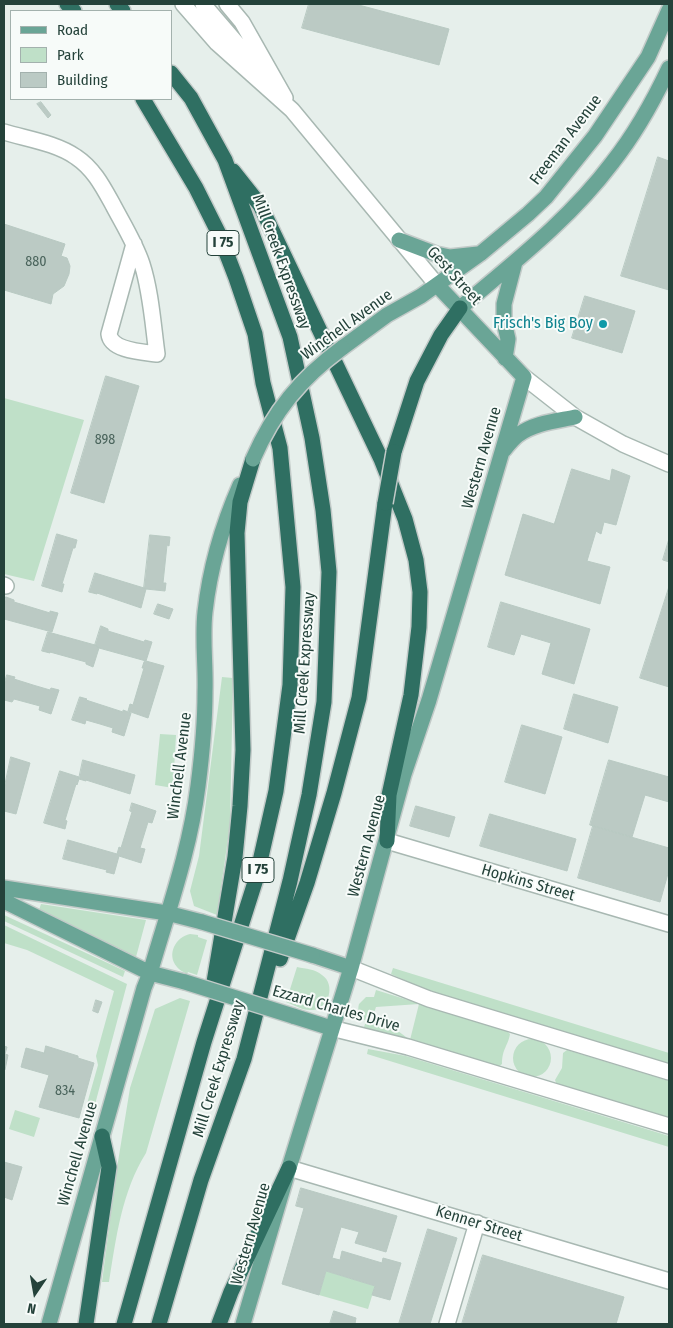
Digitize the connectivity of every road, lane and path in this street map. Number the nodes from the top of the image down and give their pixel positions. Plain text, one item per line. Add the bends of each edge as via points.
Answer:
1 (183, 4) edge
2 (204, 4) edge
3 (227, 4) edge
4 (669, 10) edge
5 (669, 68) edge
6 (172, 74) edge
7 (144, 100) edge
8 (292, 110) junction
9 (4, 132) edge
10 (225, 160) junction
11 (399, 240) junction
12 (134, 244) junction
13 (480, 254) junction
14 (515, 262) junction
15 (437, 285) junction
16 (460, 308) junction
17 (505, 358) junction
18 (524, 377) junction
19 (575, 417) junction
20 (503, 451) junction
21 (253, 459) junction
22 (669, 464) edge
23 (387, 841) junction
24 (4, 888) edge
25 (4, 901) edge
26 (167, 913) junction
27 (669, 924) edge
28 (351, 968) junction
29 (150, 973) junction
30 (331, 1028) junction
31 (204, 1042) junction
32 (244, 1059) junction
33 (669, 1072) edge
34 (669, 1126) edge
35 (102, 1136) junction
36 (288, 1168) junction
37 (477, 1223) junction
38 (669, 1281) edge
39 (49, 1324) edge
40 (86, 1324) edge
41 (124, 1324) edge
42 (159, 1324) edge
43 (219, 1324) edge
44 (243, 1324) edge
45 (447, 1324) edge

1 - 8 street, Gest Street via 217,43
2 - 8 street
3 - 8 street, Gest Street via 242,22
4 - 13 main road, Freeman Avenue via 648,57 564,177 528,214
5 - 14 main road via 636,130 611,165 583,197
6 - 10 highway, Mill Creek Expressway / I 75 via 190,98
7 - 31 highway, Mill Creek Expressway / I 75 via 196,188 219,234 254,334 280,448 293,587 290,685 276,792 256,879
8 - 11 street, Gest Street
9 - 12 street via 62,149 89,167 100,180
10 - 23 highway via 260,205 275,236 381,459 405,519 416,560 420,592 419,628 411,695 389,795
10 - 32 highway, Mill Creek Expressway / I 75 via 290,337 312,438 329,572 324,702 309,794
11 - 13 main road via 450,257
11 - 15 street, Gest Street
12 - 12 street via 145,277 157,354 118,347 109,338
13 - 15 main road, Freeman Avenue
14 - 16 main road
14 - 17 main road via 504,304 508,339
15 - 16 main road, Gest Street
15 - 21 main road, Winchell Avenue, bridge via 387,315 318,365 286,402 263,436
16 - 17 main road, Gest Street
16 - 32 highway, bridge via 417,381 394,452 359,698 307,883
17 - 18 main road, Gest Street
18 - 19 street, Gest Street
18 - 20 main road, Western Avenue
19 - 20 main road via 526,429
19 - 22 street, Gest Street via 623,444
20 - 23 main road, Western Avenue via 404,774
21 - 26 main road, Winchell Avenue via 226,518 210,576 205,615 205,693 198,788 189,837
21 - 31 highway via 240,502 237,533 243,741 236,857
23 - 27 street, Hopkins Street
23 - 28 main road, Western Avenue
24 - 26 main road
25 - 29 main road, Ezzard Charles Drive
26 - 28 main road, bridge
26 - 29 main road, Winchell Avenue
28 - 30 main road, Western Avenue
28 - 33 street via 429,998
29 - 30 main road, Ezzard Charles Drive, bridge
29 - 35 main road, Winchell Avenue
30 - 34 street, Ezzard Charles Drive via 408,1047
30 - 36 main road, Western Avenue
31 - 41 highway, Mill Creek Expressway / I 75
32 - 42 highway, Mill Creek Expressway / I 75 via 201,1180
35 - 39 main road, Winchell Avenue
35 - 40 highway via 109,1167
36 - 37 street, Kenner Street
36 - 43 highway
36 - 44 main road, Western Avenue
37 - 38 street, Kenner Street
37 - 45 street

